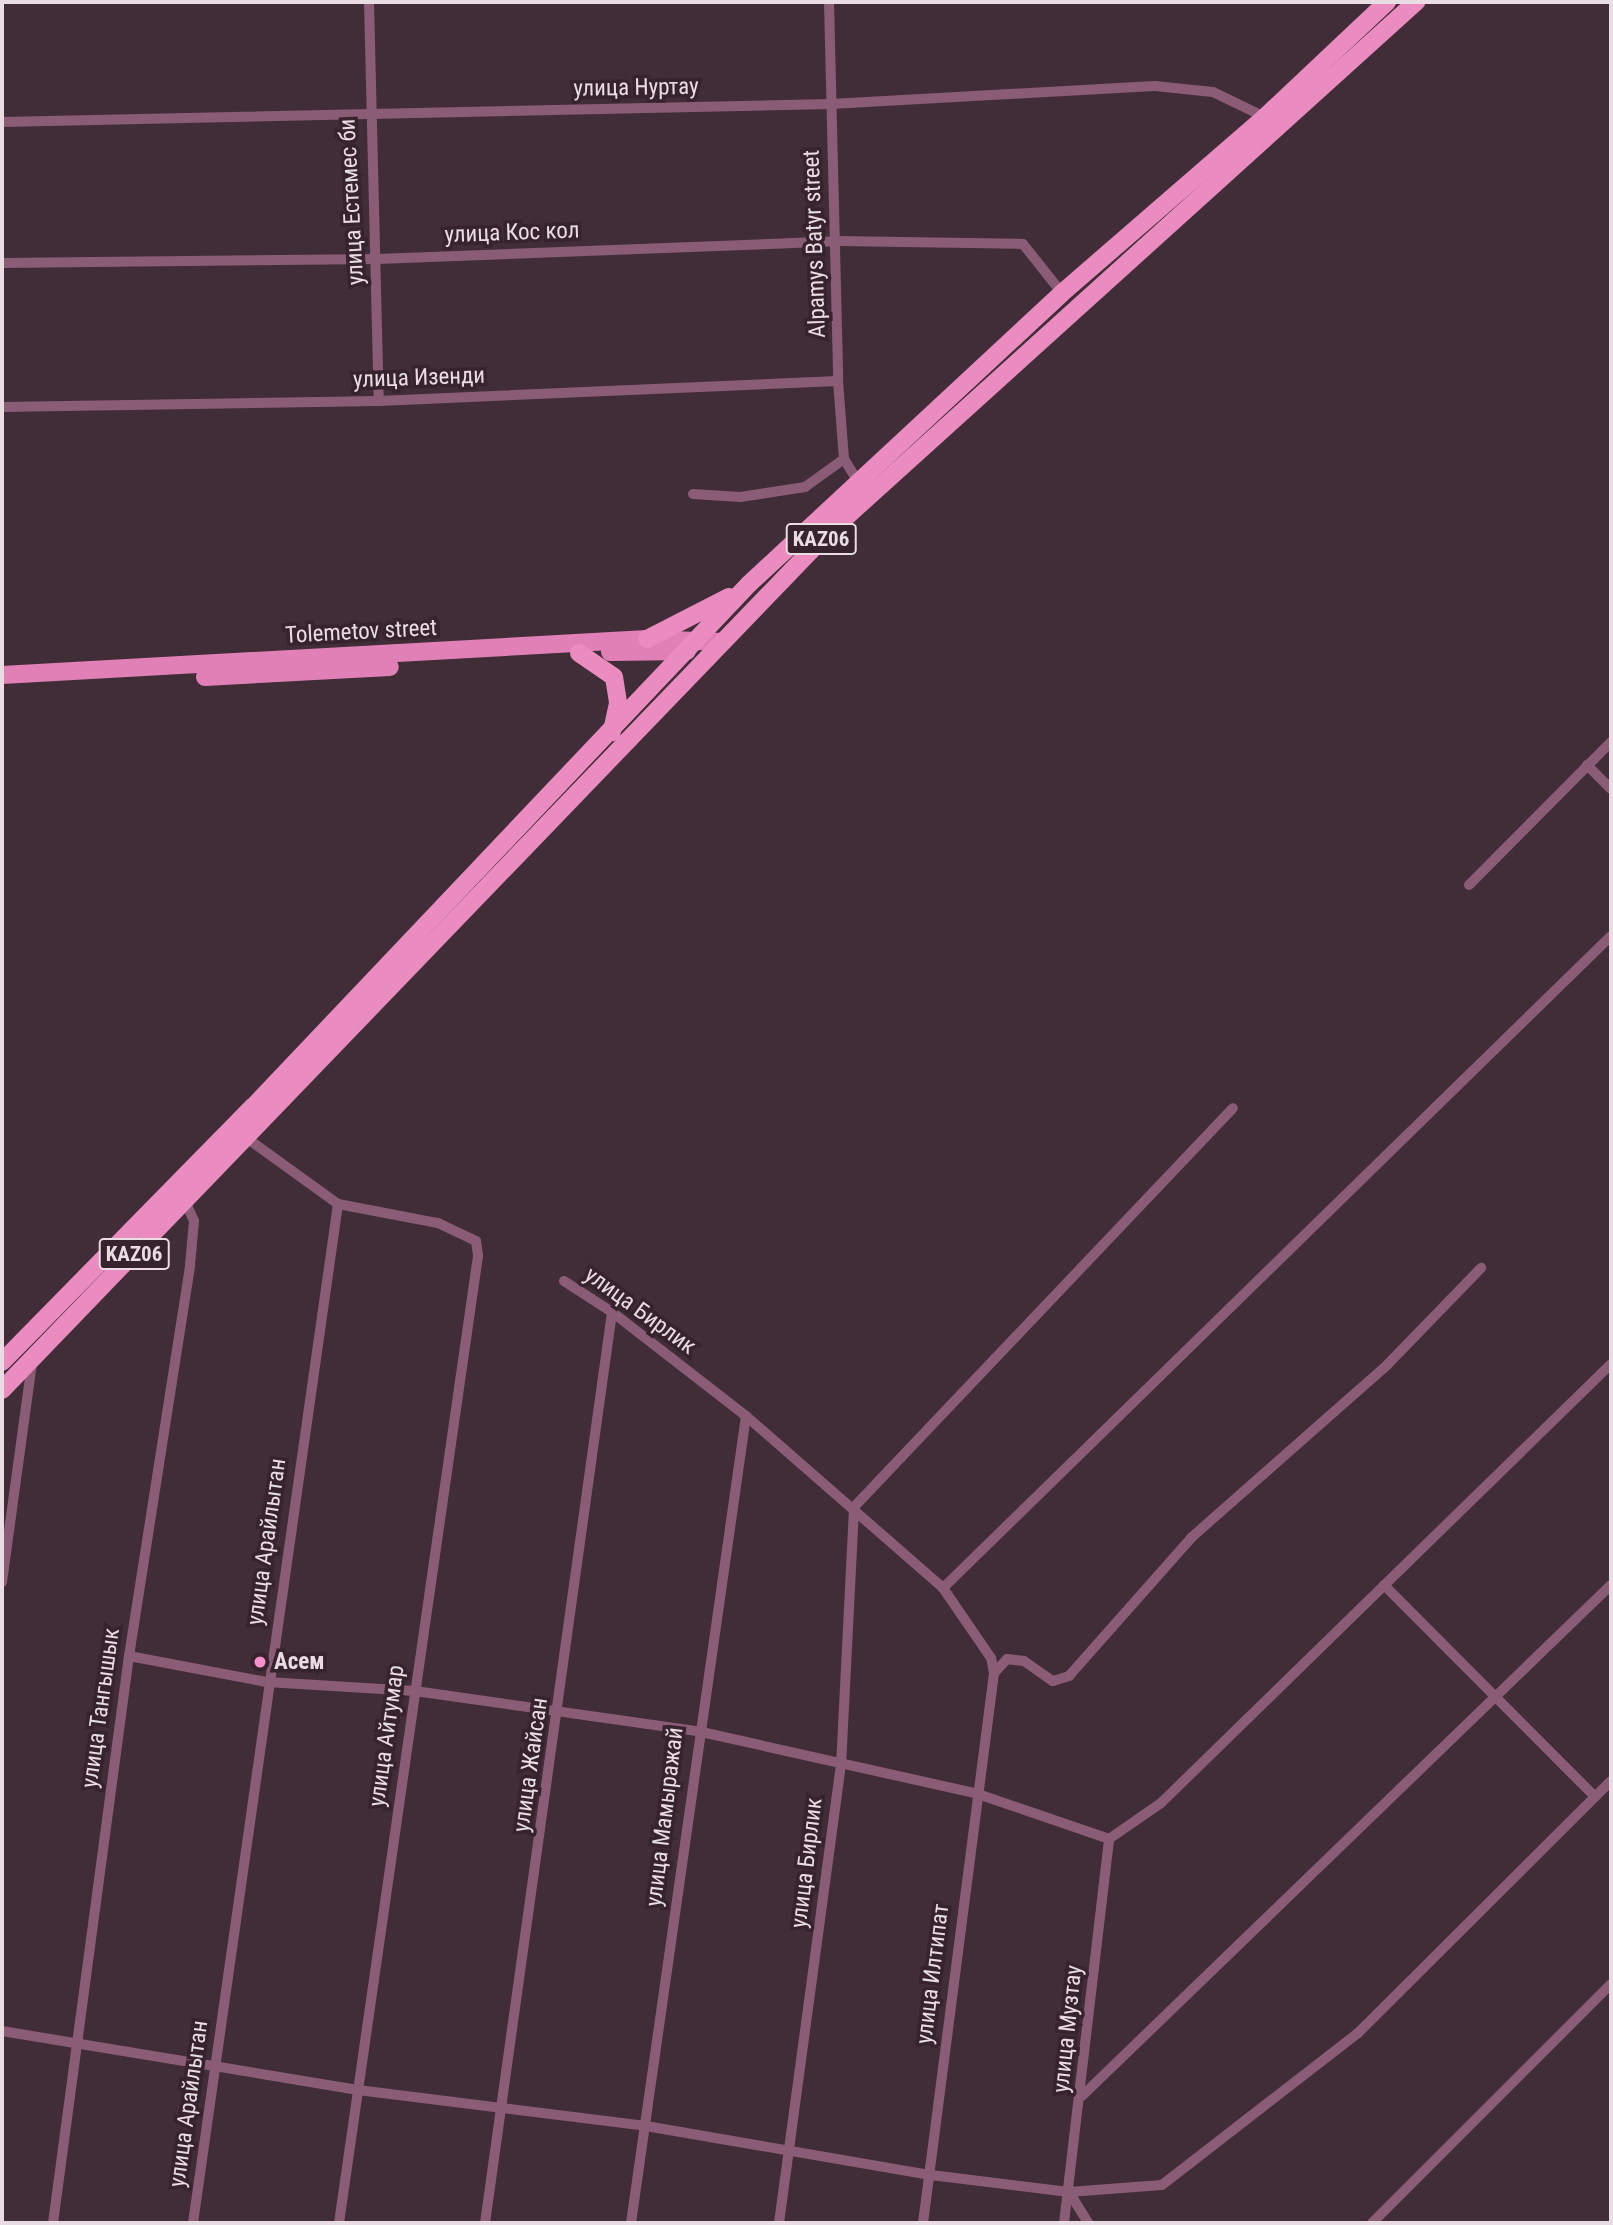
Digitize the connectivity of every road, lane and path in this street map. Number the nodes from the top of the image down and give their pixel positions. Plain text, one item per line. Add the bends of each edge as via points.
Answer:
1 (369, 2) edge
2 (829, 2) edge
3 (1387, 2) edge
4 (1416, 2) edge
5 (831, 104) junction
6 (368, 115) junction
7 (1265, 117) junction
8 (2, 122) edge
9 (838, 242) junction
10 (377, 259) junction
11 (2, 263) edge
12 (1062, 293) junction
13 (838, 381) junction
14 (379, 401) junction
15 (2, 407) edge
16 (844, 459) junction
17 (858, 481) junction
18 (693, 494) dead end
19 (749, 584) junction
20 (647, 639) junction
21 (693, 646) junction
22 (717, 648) junction
23 (579, 653) junction
24 (2, 675) edge
25 (2, 687) edge
26 (611, 732) junction
27 (1611, 742) edge
28 (1587, 765) junction
29 (1611, 789) edge
30 (1469, 886) dead end
31 (1611, 936) edge
32 (1234, 1108) dead end
33 (232, 1127) junction
34 (247, 1138) junction
35 (185, 1201) junction
36 (338, 1204) junction
37 (1481, 1268) dead end
38 (564, 1282) dead end
39 (612, 1312) junction
40 (33, 1357) junction
41 (2, 1362) edge
42 (1611, 1364) edge
43 (2, 1390) edge
44 (746, 1416) junction
45 (855, 1507) junction
46 (2, 1583) edge
47 (1384, 1585) junction
48 (1611, 1585) edge
49 (943, 1588) junction
50 (128, 1656) junction
51 (994, 1673) junction
52 (267, 1682) junction
53 (415, 1690) junction
54 (1497, 1696) junction
55 (560, 1714) junction
56 (697, 1731) junction
57 (841, 1766) junction
58 (1611, 1781) edge
59 (975, 1793) junction
60 (1595, 1797) junction
61 (1109, 1839) junction
62 (1611, 1984) edge
63 (2, 2031) edge
64 (75, 2043) junction
65 (216, 2068) junction
66 (358, 2090) junction
67 (1082, 2096) junction
68 (504, 2106) junction
69 (646, 2126) junction
70 (790, 2148) junction
71 (931, 2175) junction
72 (1069, 2192) junction
73 (53, 2223) edge
74 (194, 2223) edge
75 (339, 2223) edge
76 (485, 2223) edge
77 (631, 2223) edge
78 (779, 2223) edge
79 (923, 2223) edge
80 (1065, 2223) edge
81 (1088, 2223) edge
82 (1372, 2223) edge

1 - 6 street, улица Естемес би
2 - 5 street, Alpamys Batyr street
3 - 7 highway, KАZ06
4 - 22 highway, KАZ06 via 825,536
5 - 6 street, улица Нуртау
5 - 7 street, улица Нуртау via 1155,86 1213,92
5 - 9 street, Alpamys Batyr street
6 - 8 street, улица Нуртау
6 - 10 street, улица Естемес би
7 - 12 highway, KАZ06
9 - 10 street, улица Кос кол
9 - 12 street, улица Кос кол via 1023,244
9 - 13 street, Alpamys Batyr street
10 - 11 street, улица Кос кол
10 - 14 street, улица Естемес би
12 - 17 highway, KАZ06
13 - 14 street, улица Изенди
13 - 16 street, Alpamys Batyr street
14 - 15 street, улица Изенди
16 - 17 street, Alpamys Batyr street
16 - 18 street via 805,487 740,497
17 - 19 highway, KАZ06
19 - 20 highway
19 - 21 highway, KАZ06
20 - 21 main road, Tolemetov street
20 - 24 main road, Tolemetov street
21 - 22 main road, Tolemetov street
21 - 23 main road, Tolemetov street
21 - 26 highway, KАZ06
22 - 34 highway, KАZ06
23 - 25 main road, Tolemetov street
23 - 26 highway via 614,677 618,703
26 - 33 highway, KАZ06
27 - 28 street
28 - 29 street
28 - 30 street
31 - 49 street
32 - 45 street
33 - 34 street
33 - 41 highway, KАZ06
34 - 35 highway, KАZ06
34 - 36 street
35 - 40 highway, KАZ06
35 - 50 street, улица Тангышык via 194,1221 190,1265
36 - 52 street, улица Арайлытан
36 - 53 street, улица Айтумар via 438,1223 476,1241 478,1256
37 - 51 street via 1388,1364 1192,1537 1069,1676 1053,1681 1024,1661 1007,1659
38 - 39 street, улица Бирлик
39 - 44 street, улица Бирлик
39 - 55 street, улица Жайсан
40 - 43 highway, KАZ06
40 - 46 street
42 - 47 street
44 - 45 street, улица Бирлик
44 - 56 street, улица Мамыражай
45 - 49 street, улица Бирлик via 908,1562
45 - 57 street, улица Бирлик
47 - 54 street
47 - 61 street via 1161,1803
48 - 54 street
49 - 51 street, улица Бирлик via 991,1658
50 - 52 street
50 - 64 street, улица Тангышык
51 - 59 street, улица Илтипат
52 - 53 street
52 - 65 street, улица Арайлытан
53 - 55 street
53 - 66 street, улица Айтумар
54 - 60 street
54 - 67 street
55 - 56 street
55 - 68 street, улица Жайсан
56 - 57 street
56 - 69 street, улица Мамыражай
57 - 59 street
57 - 70 street, улица Бирлик
58 - 60 street
59 - 61 street
59 - 71 street, улица Илтипат
60 - 72 street via 1358,2033 1162,2185
61 - 67 street, улица Музтау
62 - 82 street
63 - 64 street
64 - 65 street
64 - 73 street, улица Тангышык
65 - 66 street
65 - 74 street, улица Арайлытан
66 - 68 street
66 - 75 street, улица Айтумар
67 - 72 street, улица Музтау
68 - 69 street
68 - 76 street, улица Жайсан
69 - 70 street
69 - 77 street, улица Мамыражай
70 - 71 street
70 - 78 street, улица Бирлик
71 - 72 street
71 - 79 street, улица Илтипат
72 - 80 street, улица Музтау
72 - 81 street

